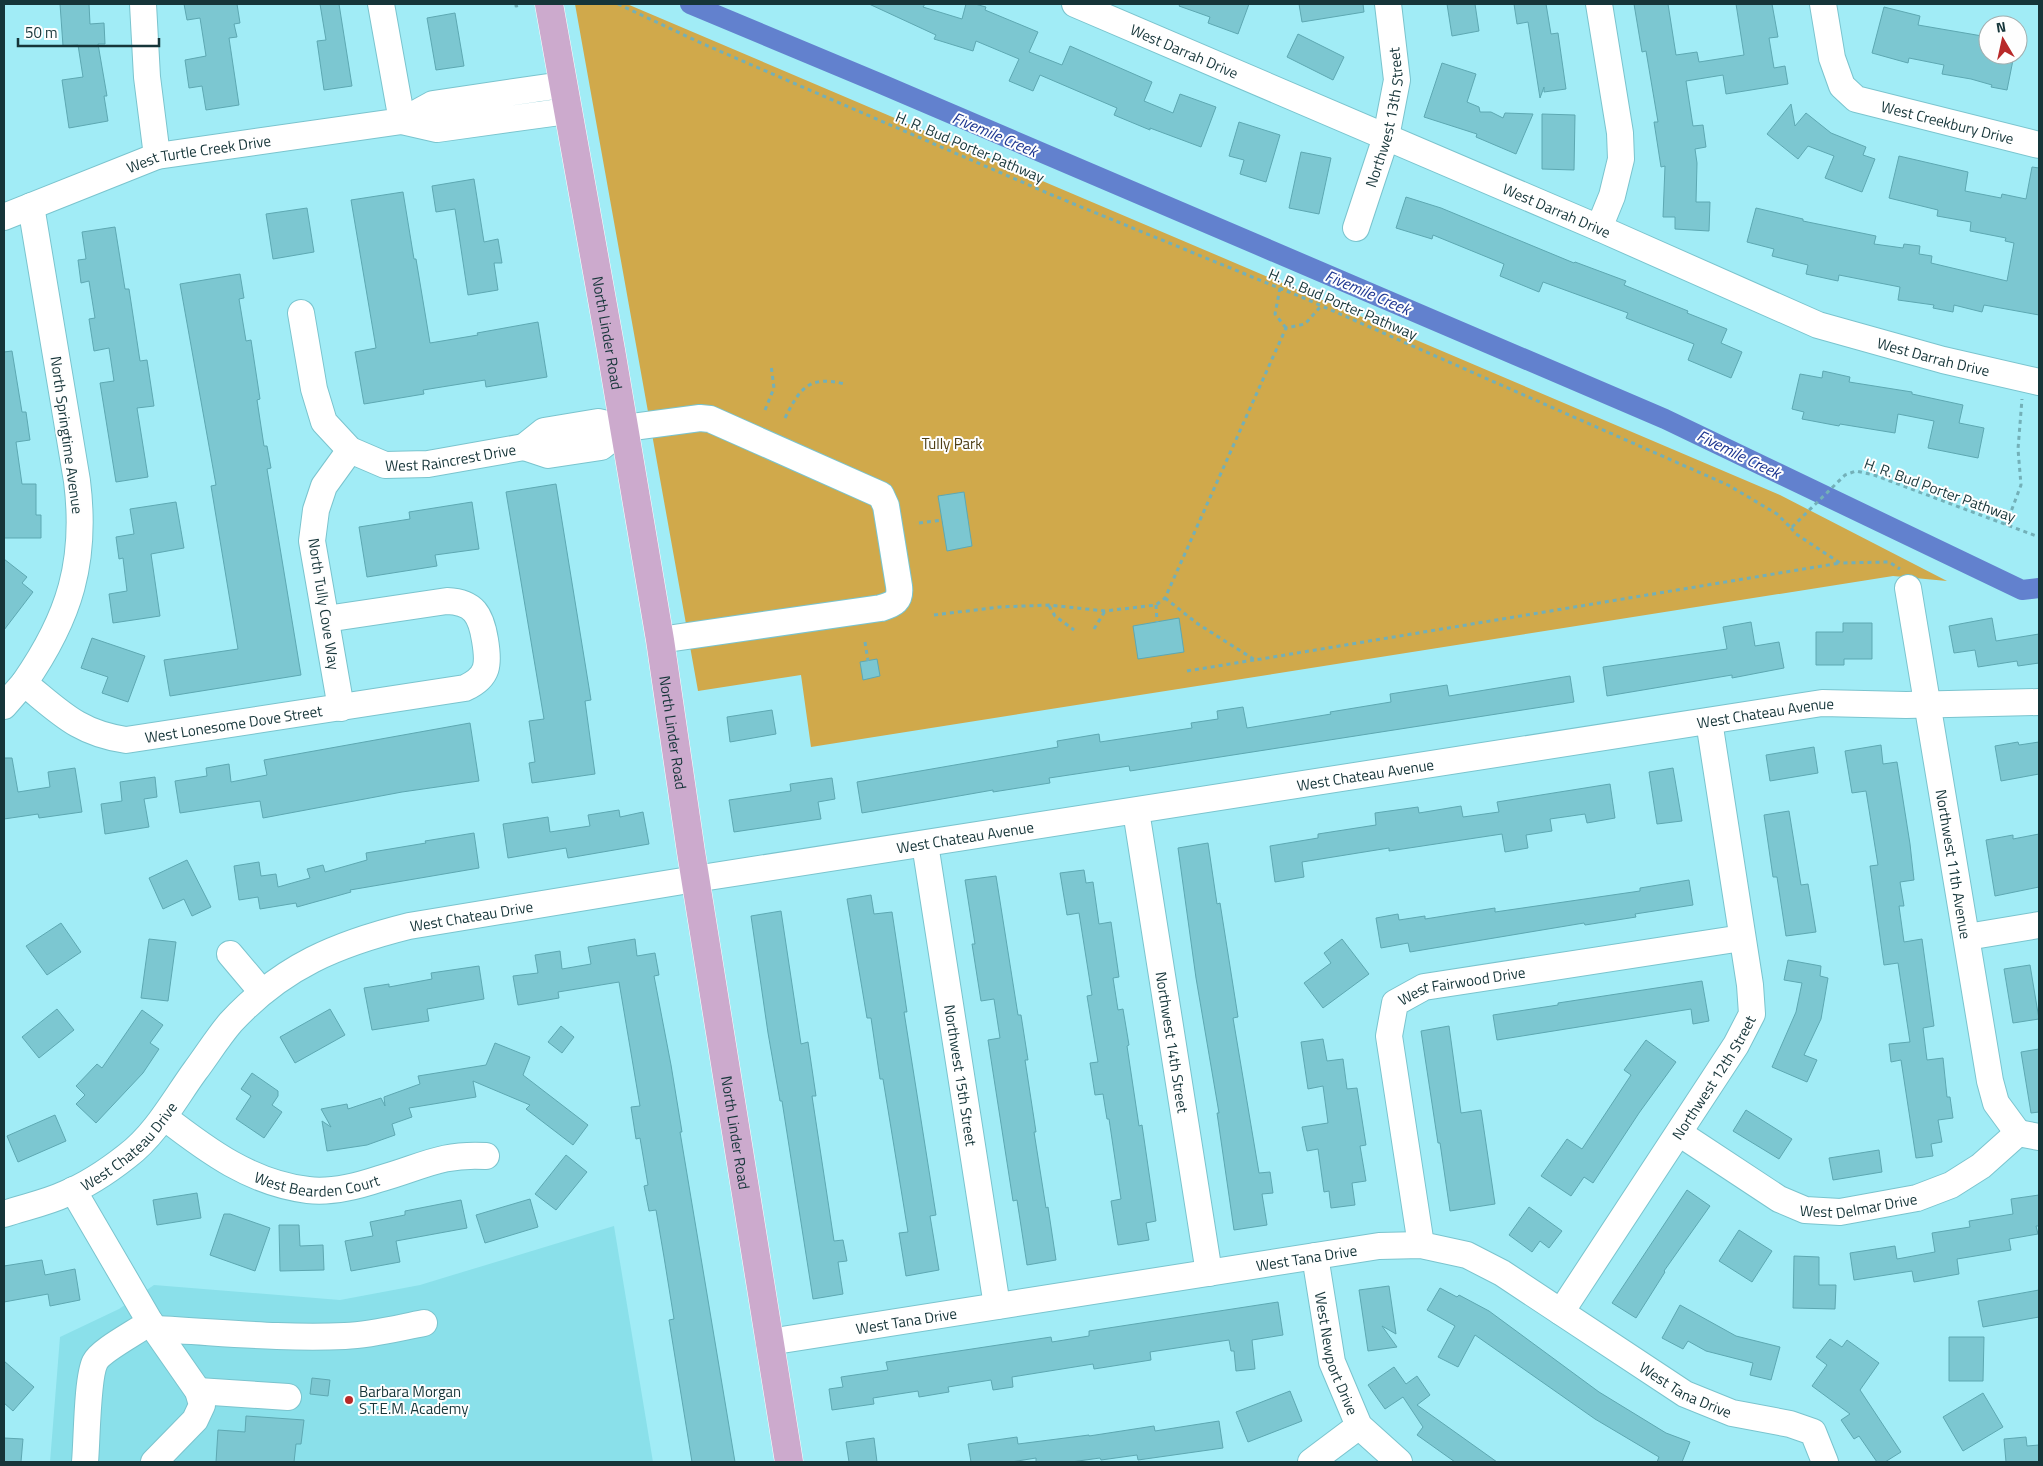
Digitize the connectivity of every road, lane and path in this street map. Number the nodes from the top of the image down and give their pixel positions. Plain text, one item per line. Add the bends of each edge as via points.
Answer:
1 (143, 4) edge
2 (381, 4) edge
3 (548, 4) edge
4 (618, 4) edge
5 (1388, 4) edge
6 (1599, 4) edge
7 (1823, 4) edge
8 (1081, 5) edge
9 (562, 84) junction
10 (567, 111) junction
11 (402, 121) junction
12 (1386, 137) junction
13 (2039, 145) edge
14 (157, 156) junction
15 (31, 206) junction
16 (4, 217) edge
17 (1356, 228) dead end
18 (1599, 228) junction
19 (1280, 288) junction
20 (1321, 306) junction
21 (302, 313) dead end
22 (1286, 328) junction
23 (771, 365) dead end
24 (2033, 380) edge
25 (845, 384) dead end
26 (765, 410) dead end
27 (785, 418) dead end
28 (625, 428) junction
29 (350, 450) junction
30 (942, 520) dead end
31 (919, 523) dead end
32 (2006, 525) junction
33 (1791, 528) junction
34 (2039, 537) edge
35 (1840, 563) junction
36 (1908, 588) joint
37 (1165, 598) junction
38 (1156, 604) junction
39 (1049, 605) junction
40 (1105, 611) junction
41 (934, 615) dead end
42 (326, 619) junction
43 (1157, 622) dead end
44 (1094, 628) dead end
45 (1074, 630) dead end
46 (660, 640) junction
47 (865, 642) dead end
48 (868, 660) dead end
49 (1255, 660) junction
50 (1187, 670) dead end
51 (24, 683) junction
52 (2039, 702) edge
53 (1928, 705) junction
54 (4, 706) edge
55 (341, 708) junction
56 (1708, 721) junction
57 (1136, 811) junction
58 (924, 844) junction
59 (695, 879) junction
60 (2039, 925) edge
61 (1967, 937) junction
62 (1742, 938) junction
63 (230, 954) dead end
64 (262, 992) junction
65 (164, 1117) junction
66 (1679, 1133) junction
67 (2029, 1135) edge
68 (486, 1156) dead end
69 (73, 1190) junction
70 (4, 1214) edge
71 (1421, 1245) junction
72 (1315, 1256) junction
73 (1209, 1273) junction
74 (997, 1306) junction
75 (1561, 1312) junction
76 (424, 1323) dead end
77 (152, 1325) junction
78 (769, 1342) junction
79 (198, 1391) junction
80 (288, 1398) dead end
81 (1359, 1426) junction
82 (86, 1462) edge
83 (154, 1462) edge
84 (789, 1462) edge
85 (1311, 1462) edge
86 (1399, 1462) edge
87 (1825, 1462) edge

1 - 14 street via 147,77
2 - 11 street
3 - 9 main road, North Linder Road
4 - 19 path, H. R. Bud Porter Pathway via 1052,195
5 - 12 street, Northwest 13th Street via 1397,80
6 - 18 street via 1620,133 1621,159 1612,196
7 - 13 street, West Creekbury Drive via 1832,58 1842,86 1856,99
8 - 12 street, West Darrah Drive
9 - 10 main road, North Linder Road
9 - 11 street, West Turtle Creek Drive via 433,104
10 - 11 street, West Turtle Creek Drive via 436,129
10 - 28 main road, North Linder Road
11 - 14 street, West Turtle Creek Drive
12 - 17 street, Northwest 13th Street
12 - 18 street, West Darrah Drive
14 - 15 street, West Turtle Creek Drive
15 - 16 street, West Turtle Creek Drive
15 - 51 street, North Springtime Avenue via 77,481 80,525 76,569 64,613 45,653
18 - 24 street, West Darrah Drive via 1818,324 1943,360
19 - 20 path, H. R. Bud Porter Pathway
19 - 22 path via 1275,314
20 - 22 path via 1305,324
20 - 33 path, H. R. Bud Porter Pathway via 1728,485 1777,514
21 - 29 street via 314,389 324,422
22 - 37 path
23 - 26 path via 774,388
24 - 32 path via 2021,401 2018,449 2021,485
25 - 27 path via 821,381 802,390
28 - 29 street, West Raincrest Drive via 598,422 544,431 524,447 428,464 385,465
28 - 46 main road, North Linder Road
28 - 46 street via 710,419 876,491 886,506 900,595 892,605
29 - 42 street, North Tully Cove Way via 324,486 316,510 312,541
30 - 31 path
32 - 33 path, H. R. Bud Porter Pathway via 1856,470 1845,475
32 - 34 path, H. R. Bud Porter Pathway
33 - 35 path
35 - 36 path via 1889,562 1902,571
35 - 49 path
36 - 53 street, Northwest 11th Avenue
37 - 38 path
37 - 49 path via 1198,624
38 - 40 path
38 - 43 path
39 - 40 path
39 - 41 path
39 - 45 path via 1055,616
40 - 44 path
42 - 55 street, North Tully Cove Way
42 - 55 street, West Lonesome Dove Street via 461,601 483,624 488,658 477,683 465,688
46 - 59 main road, North Linder Road
47 - 48 path
49 - 50 path
51 - 54 street
51 - 55 street, West Lonesome Dove Street via 84,729 126,740
52 - 53 street, West Chateau Avenue
53 - 56 street, West Chateau Avenue via 1822,703
53 - 61 street, Northwest 11th Avenue
56 - 57 street, West Chateau Avenue
56 - 62 street, Northwest 12th Street
57 - 58 street, West Chateau Avenue
57 - 73 street, Northwest 14th Street
58 - 59 street, West Chateau Avenue
58 - 74 street, Northwest 15th Street
59 - 64 street, West Chateau Drive via 382,933 334,948 286,974
59 - 78 main road, North Linder Road
60 - 61 street
61 - 67 street, Northwest 11th Avenue via 1996,1103
62 - 66 street, Northwest 12th Street via 1752,1014 1736,1045
62 - 71 street, West Fairwood Drive via 1424,987 1395,1003 1389,1036
63 - 64 street
64 - 65 street, West Chateau Drive via 222,1034
65 - 68 street, West Bearden Court via 222,1160 262,1180 309,1190 344,1188 447,1157 466,1154
65 - 69 street, West Chateau Drive via 128,1155
66 - 67 street, West Delmar Drive via 1779,1199 1805,1210 1840,1212 1917,1198 1951,1185
66 - 75 street, Northwest 12th Street
69 - 70 street, West Chateau Drive
69 - 77 street
71 - 72 street, West Tana Drive via 1379,1246
71 - 75 street, West Tana Drive via 1467,1255 1502,1273
72 - 73 street, West Tana Drive
72 - 81 street, West Newport Drive via 1332,1362
73 - 74 street, West Tana Drive
74 - 78 street, West Tana Drive
75 - 87 street, West Tana Drive via 1685,1394 1732,1413 1813,1432
76 - 77 street via 346,1336 248,1334
77 - 79 street
77 - 82 street via 111,1346 95,1362 91,1376
78 - 84 main road, North Linder Road
79 - 80 street
79 - 83 street via 202,1405 195,1420
81 - 85 street
81 - 86 street, West Newport Drive

